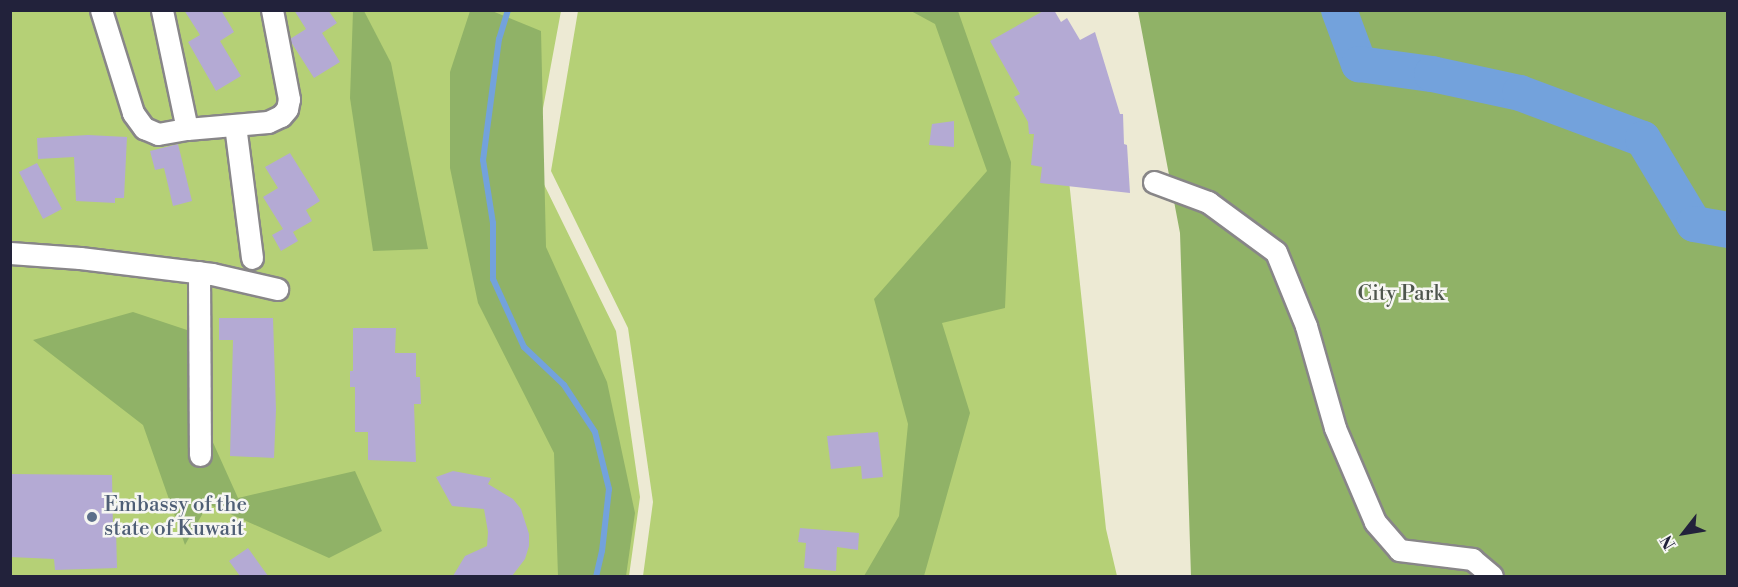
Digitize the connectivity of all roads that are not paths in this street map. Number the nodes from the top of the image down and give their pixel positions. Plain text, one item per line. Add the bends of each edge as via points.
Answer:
1 (101, 10) edge
2 (162, 10) edge
3 (272, 10) edge
4 (235, 125) junction
5 (187, 129) junction
6 (1154, 182) dead end
7 (10, 253) edge
8 (252, 258) dead end
9 (199, 273) junction
10 (277, 289) dead end
11 (200, 455) dead end
12 (1492, 576) edge

1 - 5 street via 125,91 144,129 158,135
2 - 5 street
3 - 4 street via 289,99 287,109 268,122
4 - 5 street
4 - 8 street
6 - 12 street via 1208,202 1276,252 1306,326 1335,428 1375,522 1399,550 1472,560
7 - 9 street
9 - 10 street
9 - 11 street

